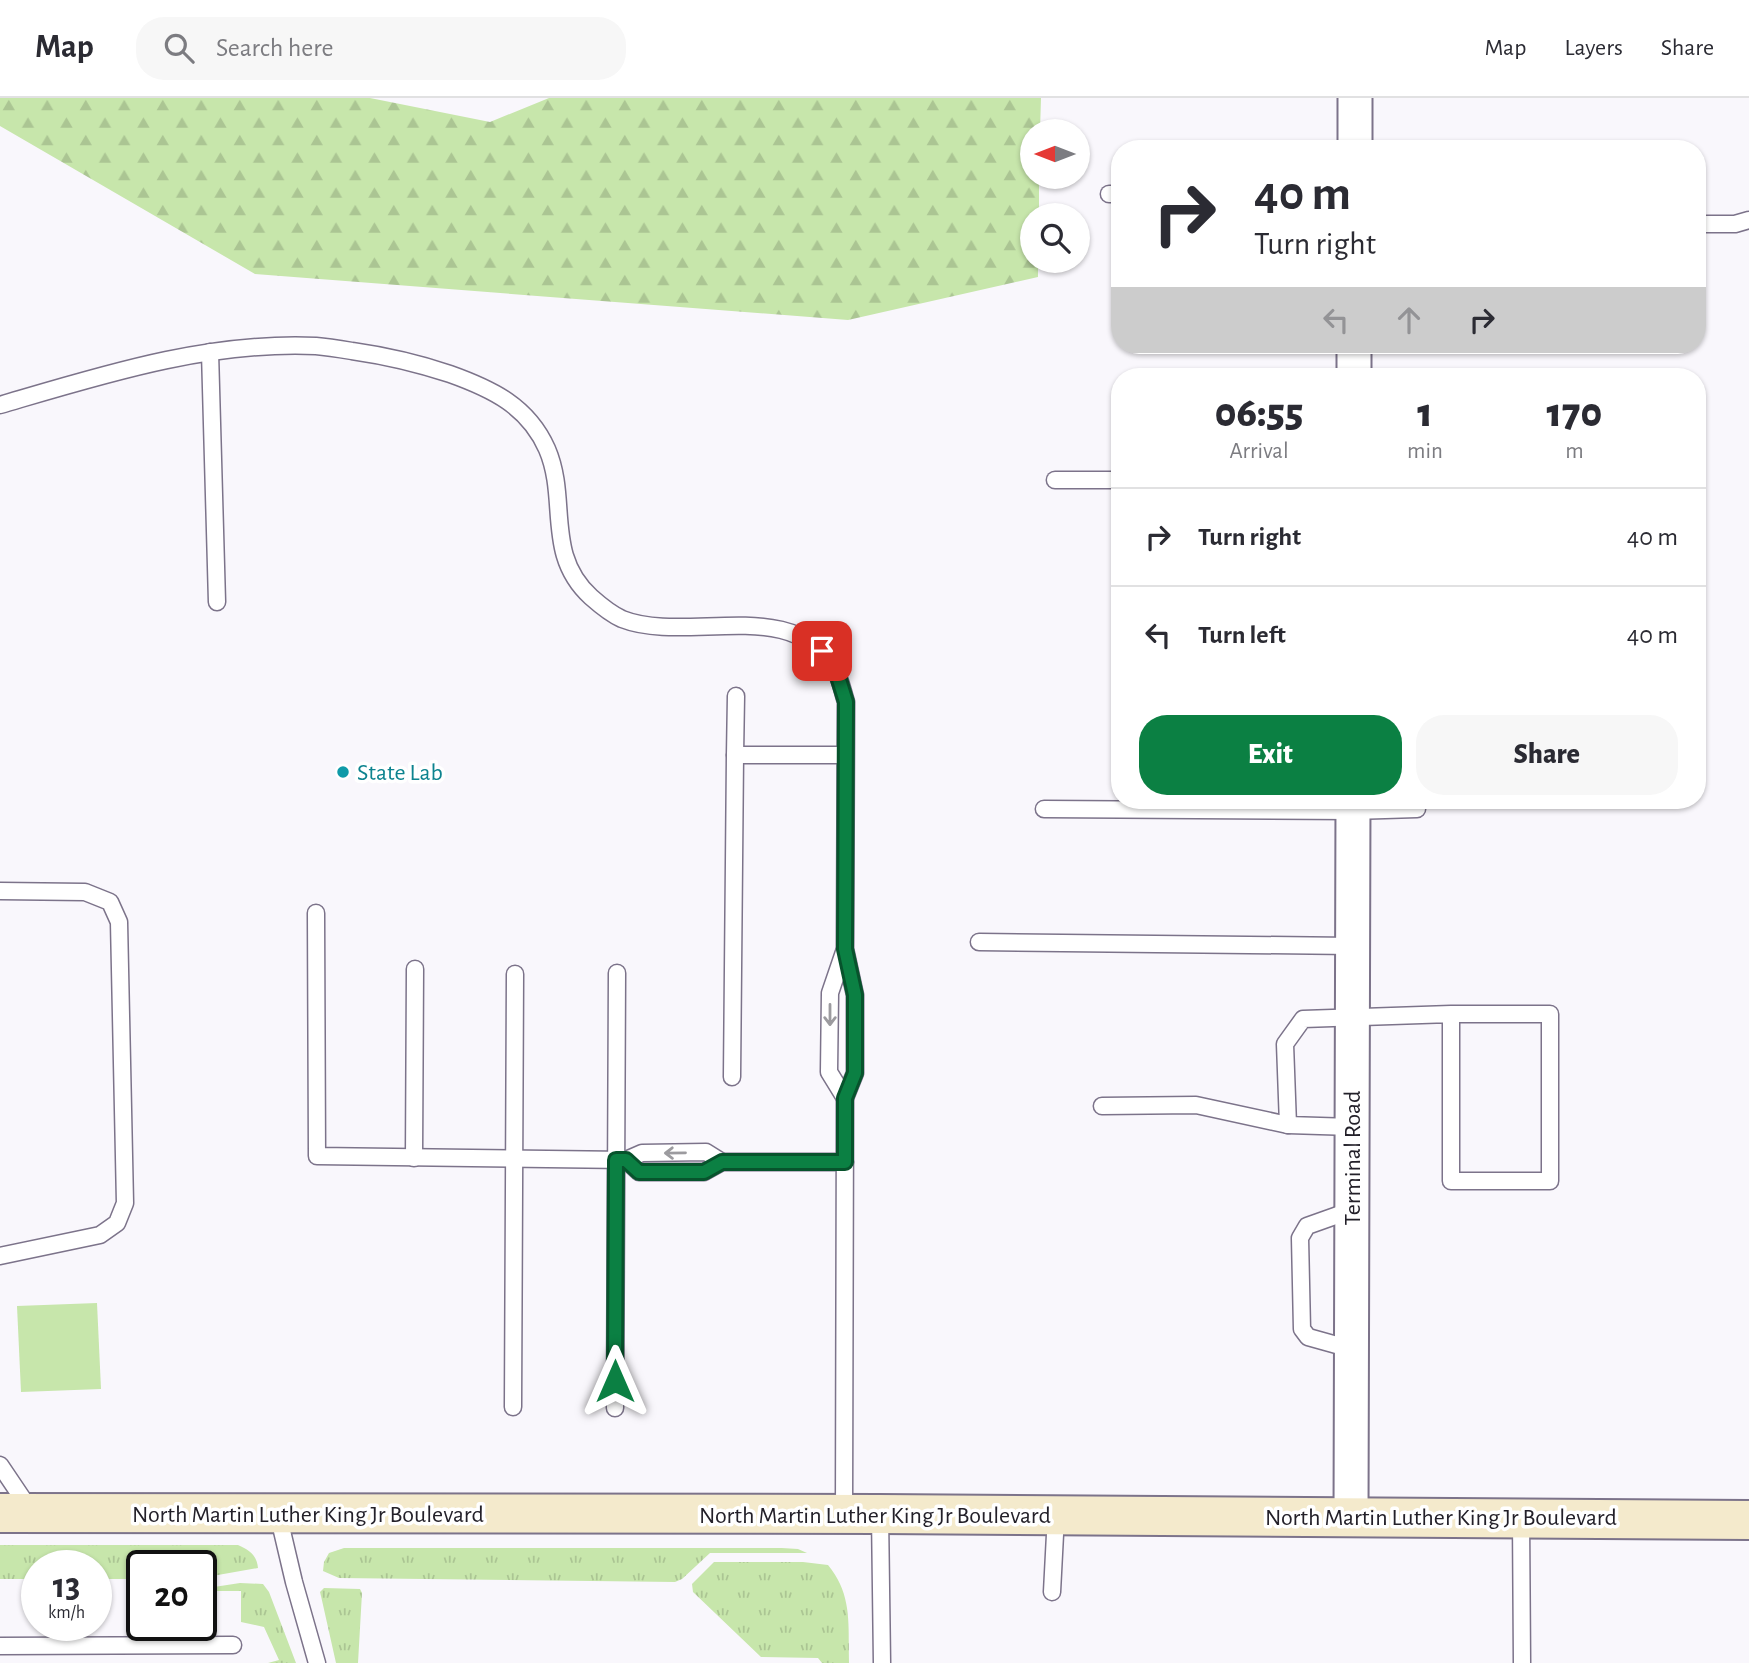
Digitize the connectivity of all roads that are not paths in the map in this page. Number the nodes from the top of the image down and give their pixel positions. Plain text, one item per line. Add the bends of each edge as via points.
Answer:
1 (1355, 98) edge
2 (1355, 140) edge
3 (1749, 220) edge
4 (1706, 224) edge
5 (210, 352) junction
6 (0, 405) edge
7 (1055, 480) dead end
8 (1111, 480) edge
9 (217, 602) dead end
10 (736, 696) dead end
11 (735, 755) junction
12 (845, 755) junction
13 (1111, 808) edge
14 (1044, 809) dead end
15 (1353, 809) edge
16 (0, 891) edge
17 (316, 913) dead end
18 (979, 942) dead end
19 (1352, 946) junction
20 (845, 949) junction
21 (415, 969) dead end
22 (617, 973) dead end
23 (515, 974) dead end
24 (1451, 1014) junction
25 (1352, 1016) junction
26 (732, 1077) dead end
27 (845, 1098) junction
28 (1102, 1106) dead end
29 (1288, 1125) junction
30 (1352, 1127) junction
31 (414, 1158) junction
32 (514, 1159) junction
33 (621, 1160) junction
34 (845, 1162) junction
35 (1352, 1210) junction
36 (0, 1256) edge
37 (1351, 1349) junction
38 (513, 1407) dead end
39 (615, 1408) dead end
40 (0, 1465) edge
41 (16, 1513) edge
42 (278, 1514) junction
43 (862, 1515) junction
44 (1056, 1515) junction
45 (1351, 1517) junction
46 (1521, 1518) junction
47 (1749, 1520) edge
48 (1052, 1592) dead end
49 (233, 1645) dead end
50 (0, 1646) edge
51 (317, 1663) edge
52 (882, 1663) edge
53 (1522, 1663) edge

1 - 2 street
3 - 4 lane
5 - 6 lane via 112,372
5 - 9 lane
5 - 12 lane via 317,346 382,356 461,378 508,400 532,423 547,450 564,557 578,585 621,618 653,626 767,626 800,635 822,651 837,673 846,702
7 - 8 lane
10 - 11 lane
11 - 12 lane
11 - 26 lane
12 - 20 lane
13 - 14 lane
15 - 19 street, Terminal Road
16 - 36 lane via 85,892 110,902 119,922 125,1203 117,1223 100,1235
17 - 31 lane via 317,1156
18 - 19 lane
19 - 25 street, Terminal Road
20 - 27 lane via 855,995 855,1073
20 -> 27 lane via 830,993 829,1072
21 - 31 lane
22 - 33 lane
23 - 32 lane
24 - 24 lane via 1451,1181 1550,1181 1550,1014
24 - 25 lane
25 - 29 lane via 1303,1019 1285,1044
25 - 30 street, Terminal Road
27 - 34 lane
28 - 29 lane via 1196,1105
29 - 30 lane
30 - 35 street, Terminal Road
31 - 32 lane
32 - 33 lane
32 - 38 lane
33 - 34 lane via 642,1153 706,1152 722,1162
33 - 39 lane
34 - 43 lane
35 - 37 street, Terminal Road
35 - 37 lane via 1307,1226 1300,1238 1302,1329 1308,1336
37 - 45 street, Terminal Road
40 - 41 lane
41 - 42 street, North Martin Luther King Jr Boulevard
42 - 43 street, North Martin Luther King Jr Boulevard
42 - 51 lane
43 - 44 street, North Martin Luther King Jr Boulevard
43 - 52 lane
44 - 45 street, North Martin Luther King Jr Boulevard
44 - 48 lane
45 - 46 street, North Martin Luther King Jr Boulevard
46 - 47 street, North Martin Luther King Jr Boulevard
46 - 53 lane
49 - 50 lane

